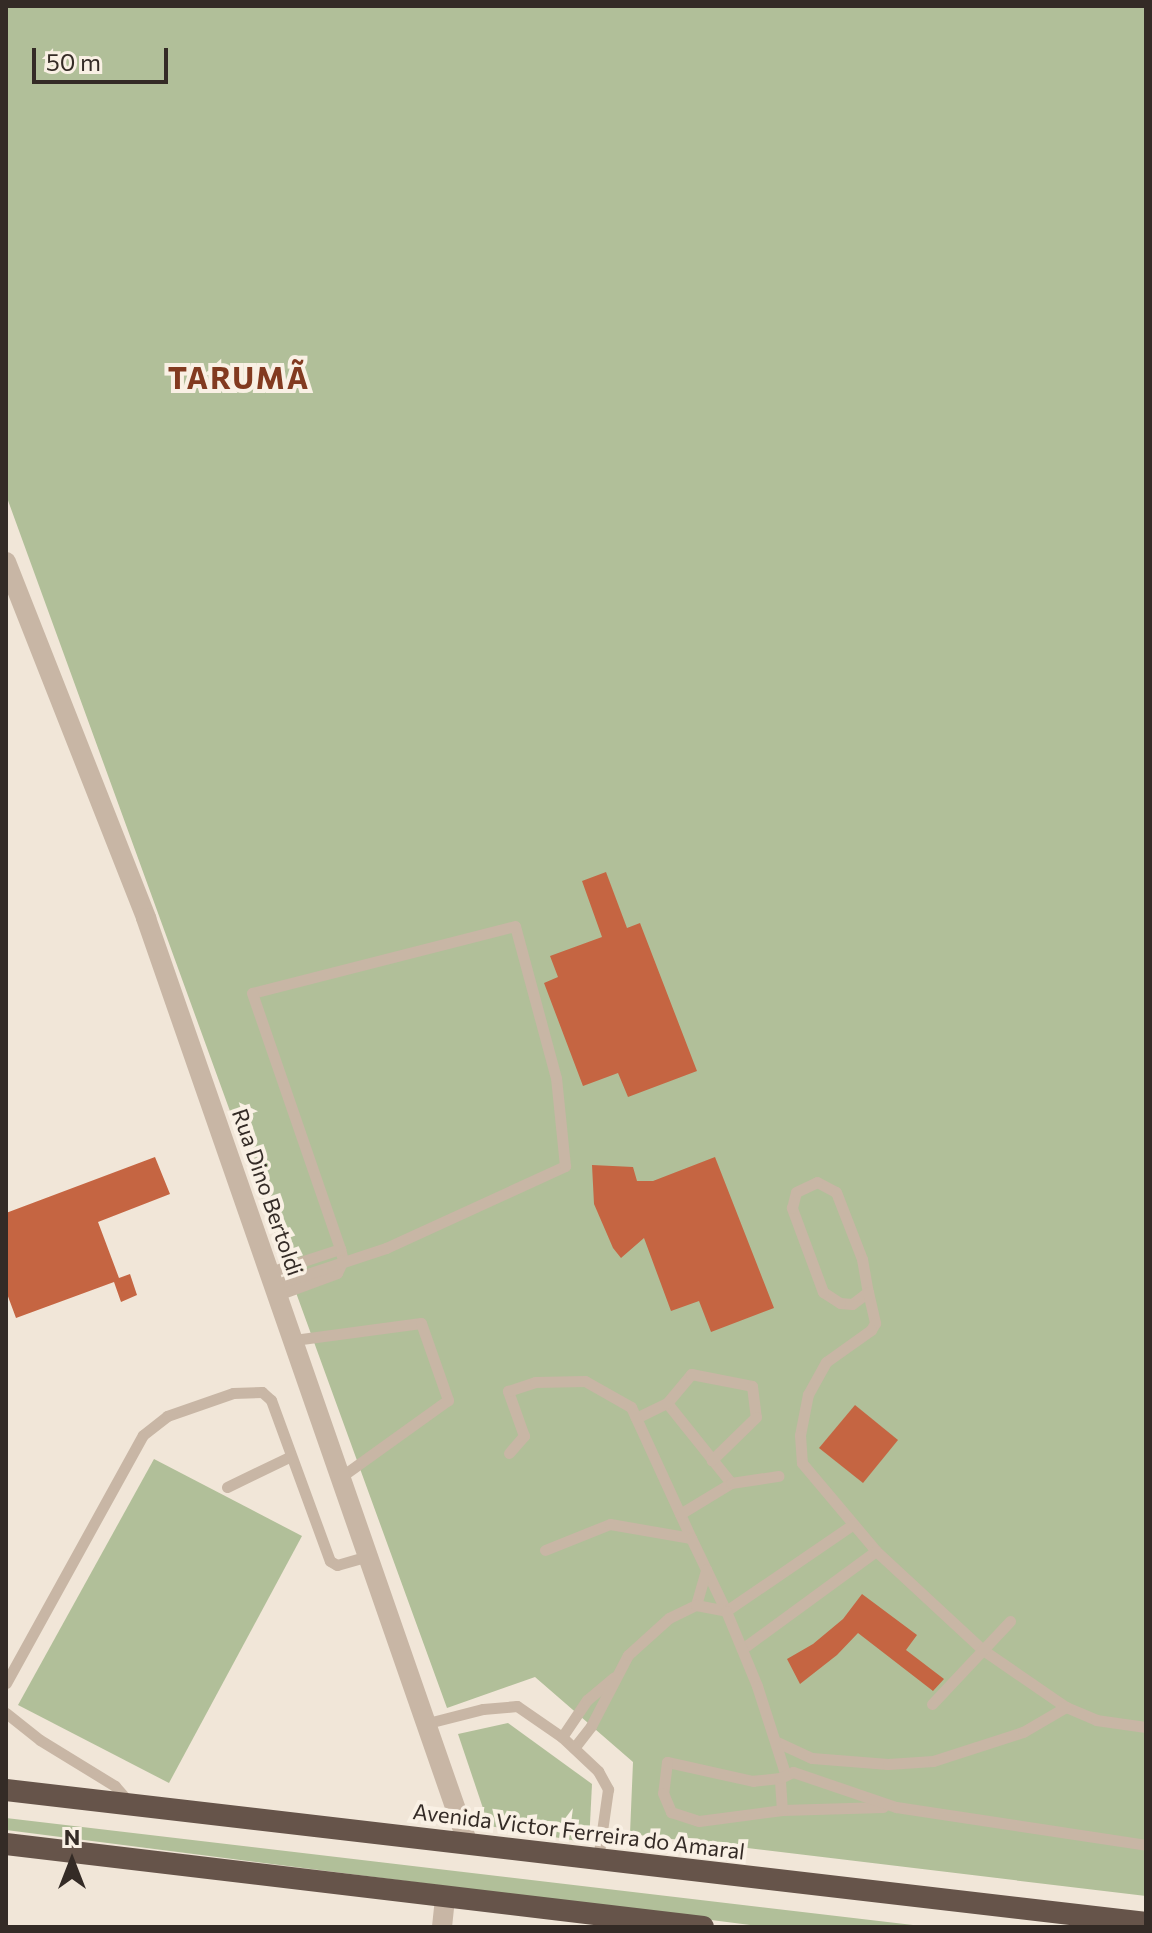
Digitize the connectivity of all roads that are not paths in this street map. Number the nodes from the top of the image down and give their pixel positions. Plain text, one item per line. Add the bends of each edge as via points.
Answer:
1 (6, 562) edge
2 (341, 1254) junction
3 (274, 1284) junction
4 (868, 1292) junction
5 (294, 1340) junction
6 (667, 1403) junction
7 (636, 1418) junction
8 (509, 1453) dead end
9 (291, 1456) junction
10 (712, 1460) junction
11 (778, 1476) dead end
12 (341, 1477) junction
13 (731, 1483) junction
14 (227, 1487) dead end
15 (680, 1514) junction
16 (852, 1525) junction
17 (691, 1538) junction
18 (545, 1550) dead end
19 (876, 1551) junction
20 (369, 1556) junction
21 (706, 1569) junction
22 (696, 1605) junction
23 (726, 1611) junction
24 (1010, 1621) dead end
25 (742, 1649) junction
26 (983, 1650) junction
27 (615, 1677) junction
28 (6, 1683) edge
29 (932, 1704) dead end
30 (1066, 1707) junction
31 (6, 1713) edge
32 (428, 1723) junction
33 (1146, 1727) edge
34 (562, 1737) junction
35 (777, 1742) junction
36 (574, 1748) junction
37 (783, 1776) junction
38 (6, 1790) edge
39 (131, 1805) junction
40 (896, 1807) junction
41 (782, 1810) junction
42 (6, 1844) edge
43 (468, 1844) junction
44 (1146, 1845) edge
45 (598, 1859) junction
46 (445, 1896) junction
47 (1113, 1923) edge
48 (1146, 1923) edge
49 (673, 1925) edge
50 (442, 1927) edge
51 (703, 1927) edge

1 - 3 street, Rua Dino Bertoldi via 146,918
2 - 2 lane via 386,1248 565,1166 556,1078 515,926 252,993
2 - 3 lane
2 - 3 lane via 337,1273
3 - 5 street, Rua Dino Bertoldi
4 - 4 lane via 862,1259 836,1192 828,1185 806,1184 796,1192 792,1208 823,1292 852,1304
4 - 16 lane via 875,1323 826,1362 808,1394 800,1435 802,1463
5 - 12 street, Rua Dino Bertoldi
5 - 12 lane via 421,1323 448,1400
6 - 7 lane
6 - 10 lane
6 - 10 lane via 691,1374 752,1386 756,1417
7 - 8 lane via 631,1407 585,1381 535,1382 508,1391 524,1436
7 - 15 lane
9 - 14 lane
9 - 20 lane via 330,1561 337,1565
9 - 28 lane via 271,1400 262,1392 233,1393 167,1416 152,1427 135,1445
10 - 13 lane
11 - 13 lane
12 - 20 street, Rua Dino Bertoldi
13 - 15 lane
15 - 17 lane
16 - 19 lane
16 - 23 lane
17 - 18 lane via 610,1524
17 - 21 lane
19 - 25 lane
19 - 26 lane
20 - 32 street, Rua Dino Bertoldi
21 - 22 lane
21 - 23 lane
22 - 23 lane
22 - 27 lane via 653,1631
23 - 25 lane
24 - 26 lane
25 - 35 lane
26 - 29 lane
26 - 30 lane
27 - 34 lane via 587,1700
27 - 36 lane via 599,1713
30 - 33 lane via 1096,1720
30 - 35 lane via 1023,1732 933,1761 888,1764 812,1758
31 - 39 lane via 115,1786
32 - 34 lane via 517,1706
32 - 43 street, Rua Dino Bertoldi
34 - 36 lane
35 - 37 lane
36 - 45 lane via 608,1789
37 - 40 lane via 803,1773
37 - 41 lane
37 - 41 lane via 753,1781 667,1762 663,1793 671,1812 699,1821
38 - 39 highway, Avenida Victor Ferreira do Amaral
39 - 43 highway, Avenida Victor Ferreira do Amaral
40 - 41 lane
40 - 44 lane
42 - 46 highway
43 - 45 highway, Avenida Victor Ferreira do Amaral
45 - 47 highway, Avenida Victor Ferreira do Amaral
46 - 49 highway
46 - 50 street
47 - 48 highway, Avenida Victor Ferreira do Amaral
49 - 51 highway

